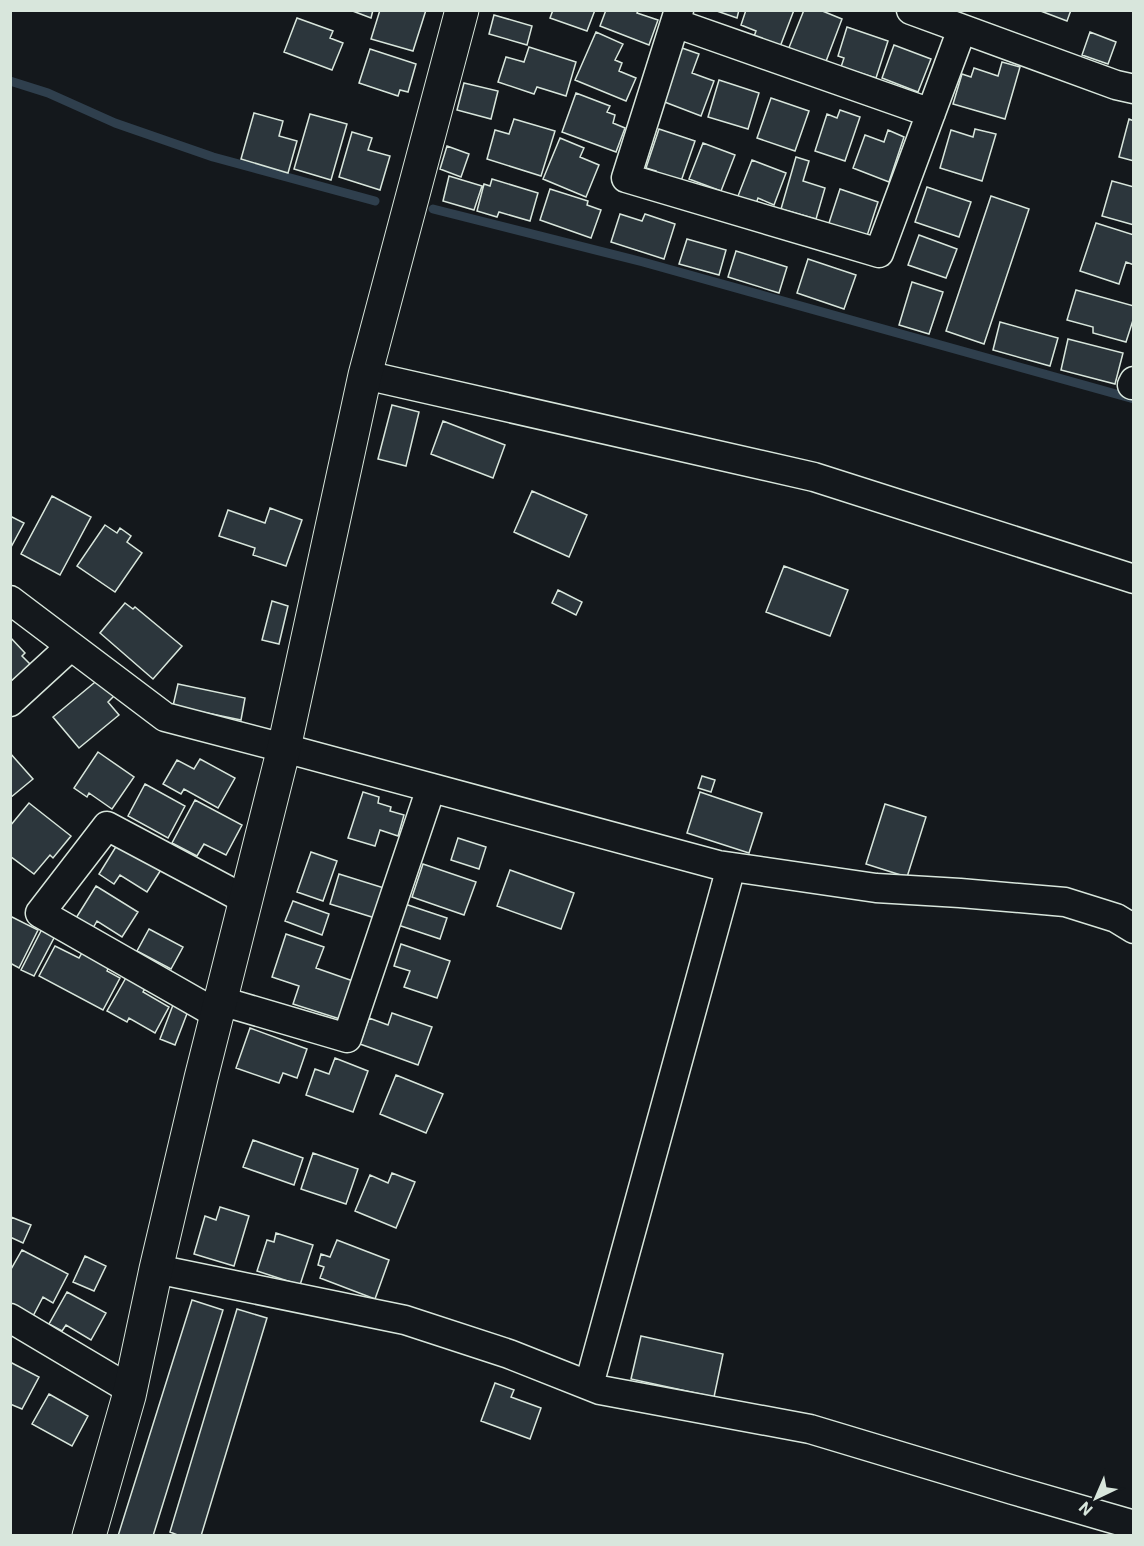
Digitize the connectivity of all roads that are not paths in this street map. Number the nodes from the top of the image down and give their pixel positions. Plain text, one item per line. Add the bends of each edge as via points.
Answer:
1 (462, 10) edge
2 (911, 10) edge
3 (677, 17) edge
4 (962, 29) junction
5 (1134, 90) edge
6 (931, 113) junction
7 (365, 375) junction
8 (1134, 579) edge
9 (10, 600) edge
10 (70, 647) junction
11 (10, 702) edge
12 (284, 748) junction
13 (431, 788) junction
14 (731, 867) junction
15 (246, 900) junction
16 (1134, 930) edge
17 (219, 1007) junction
18 (156, 1269) junction
19 (10, 1318) edge
20 (590, 1385) junction
21 (130, 1390) junction
22 (1134, 1525) edge
23 (88, 1536) edge

1 - 7 street
2 - 4 street
3 - 6 street
3 - 6 street via 626,178 879,253
4 - 5 street
4 - 6 street
7 - 8 street via 814,477
7 - 12 street
9 - 10 street
10 - 11 street
10 - 12 street via 165,717
12 - 13 street
12 - 15 street
13 - 14 street
13 - 17 street via 347,1038
14 - 16 street via 876,888 1065,902 1116,918
14 - 20 street
15 - 17 street
15 - 17 street via 107,826 40,913
17 - 18 street
18 - 20 street via 405,1320
18 - 21 street
19 - 21 street
20 - 22 street via 810,1429
21 - 23 street

